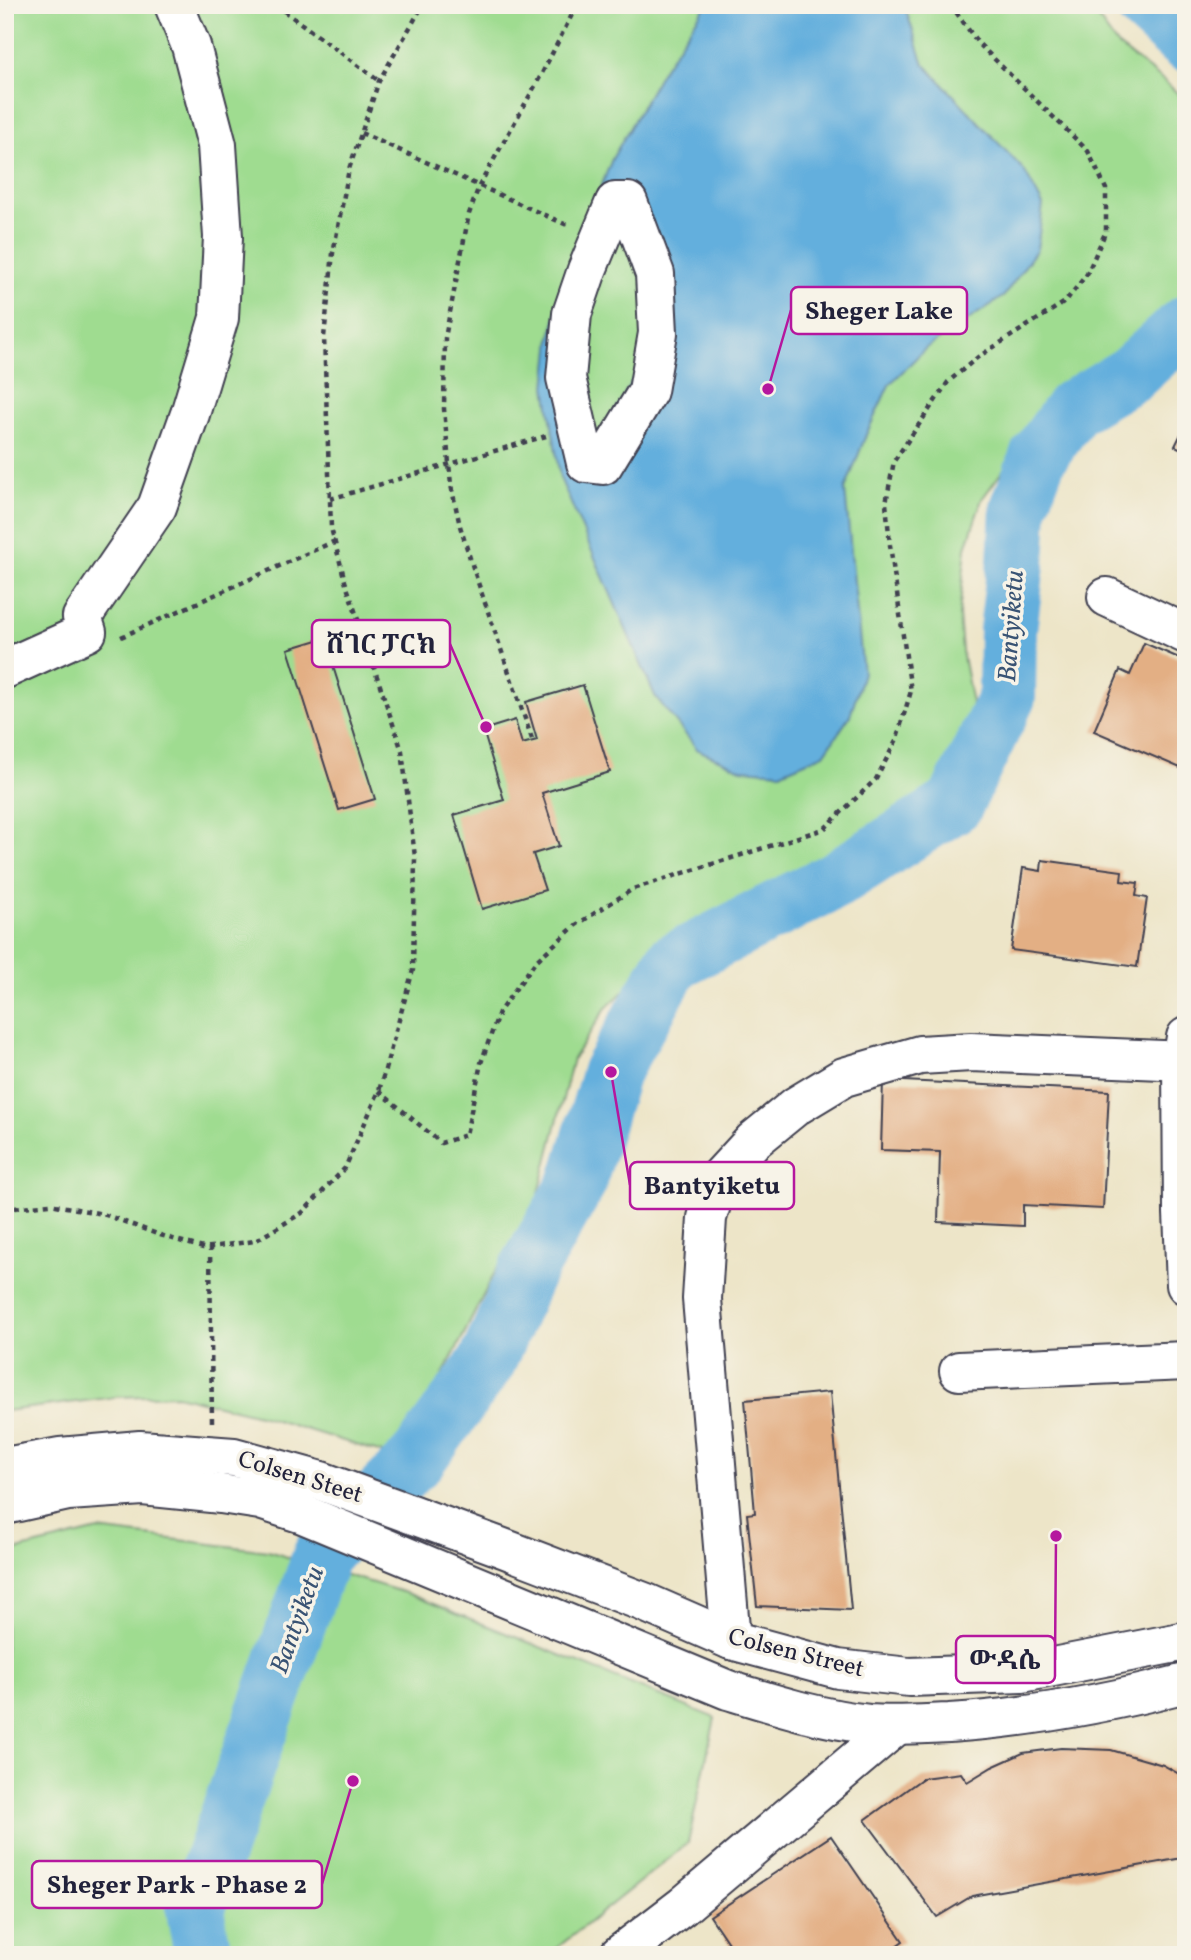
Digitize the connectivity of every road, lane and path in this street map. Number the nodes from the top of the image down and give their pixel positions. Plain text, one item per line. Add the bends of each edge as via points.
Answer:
1 (174, 5) edge
2 (276, 5) edge
3 (423, 5) edge
4 (577, 5) edge
5 (951, 5) edge
6 (379, 81) junction
7 (361, 133) junction
8 (479, 186) junction
9 (570, 226) dead end
10 (552, 434) dead end
11 (449, 464) junction
12 (603, 465) joint
13 (330, 499) junction
14 (335, 541) junction
15 (1107, 597) dead end
16 (1186, 634) edge
17 (119, 638) dead end
18 (5, 669) edge
19 (532, 739) dead end
20 (1185, 1053) edge
21 (379, 1091) junction
22 (5, 1209) edge
23 (209, 1247) junction
24 (1186, 1285) edge
25 (1186, 1361) edge
26 (959, 1371) dead end
27 (212, 1455) junction
28 (5, 1467) edge
29 (5, 1505) edge
30 (503, 1548) joint
31 (731, 1640) junction
32 (1186, 1641) edge
33 (1186, 1683) edge
34 (896, 1726) junction
35 (620, 1955) edge

1 - 18 street via 191,46 217,145 223,237 219,318 157,507 82,617 87,632
2 - 6 path
3 - 6 path
4 - 8 path
5 - 21 path via 978,43 1088,152 1106,189 1107,231 1087,274 1065,302 978,357 948,382 894,461 886,503 911,691 896,741 876,779 824,829 632,890 576,925 536,961 499,1012 481,1063 466,1136 441,1143
6 - 7 path
7 - 8 path
7 - 13 path via 349,169 333,253 324,337
8 - 9 path
8 - 11 path via 469,214 445,338
10 - 11 path
11 - 13 path
11 - 19 path via 464,537
12 - 12 street via 648,391 659,333 655,274 628,202 615,202 572,314 566,378 586,463
13 - 14 path
14 - 17 path
14 - 21 path via 402,751 415,857 414,971
15 - 16 street
20 - 24 street
20 - 31 street via 920,1055 844,1077 796,1106 752,1141 719,1178 707,1218 702,1299
21 - 23 path via 345,1168 302,1213 255,1241
22 - 23 path via 50,1204 103,1213 160,1235
23 - 27 path
25 - 26 street
27 - 28 street, Colsen Steet via 140,1450
27 - 30 street, Colsen Steet via 321,1482
29 - 34 street via 68,1491 143,1486 260,1500 729,1690 799,1711
30 - 31 street, Colsen Street
31 - 32 street, Colsen Street via 838,1669 909,1677 1021,1673
33 - 34 street via 1066,1710
34 - 35 street

